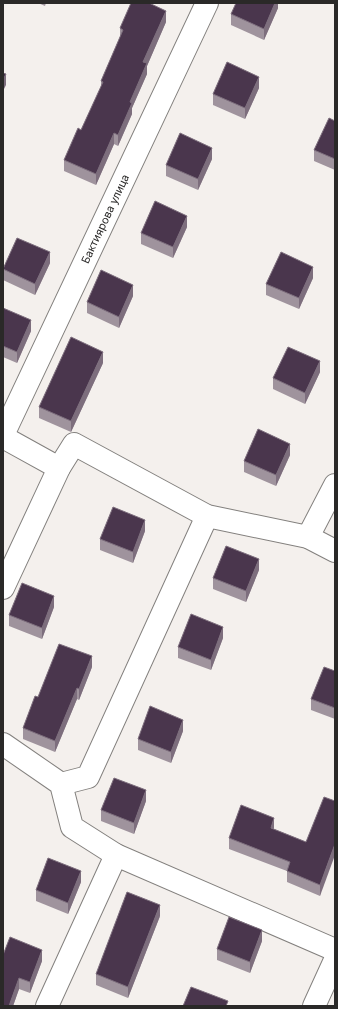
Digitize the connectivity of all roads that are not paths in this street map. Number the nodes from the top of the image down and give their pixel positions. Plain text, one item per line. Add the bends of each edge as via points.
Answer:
1 (207, 3) edge
2 (3, 436) edge
3 (59, 468) junction
4 (335, 485) edge
5 (207, 516) junction
6 (308, 537) junction
7 (335, 551) edge
8 (3, 588) edge
9 (3, 744) edge
10 (60, 784) junction
11 (116, 855) junction
12 (335, 950) edge
13 (335, 960) edge
14 (47, 1006) edge
15 (314, 1006) edge

1 - 2 street, Бактиярова улица
2 - 3 street
3 - 5 street via 74,444
3 - 8 street
4 - 6 street
5 - 6 street
5 - 10 street via 88,777
6 - 7 street
9 - 10 street
10 - 11 street via 72,827
11 - 12 street
11 - 14 street
13 - 15 street

